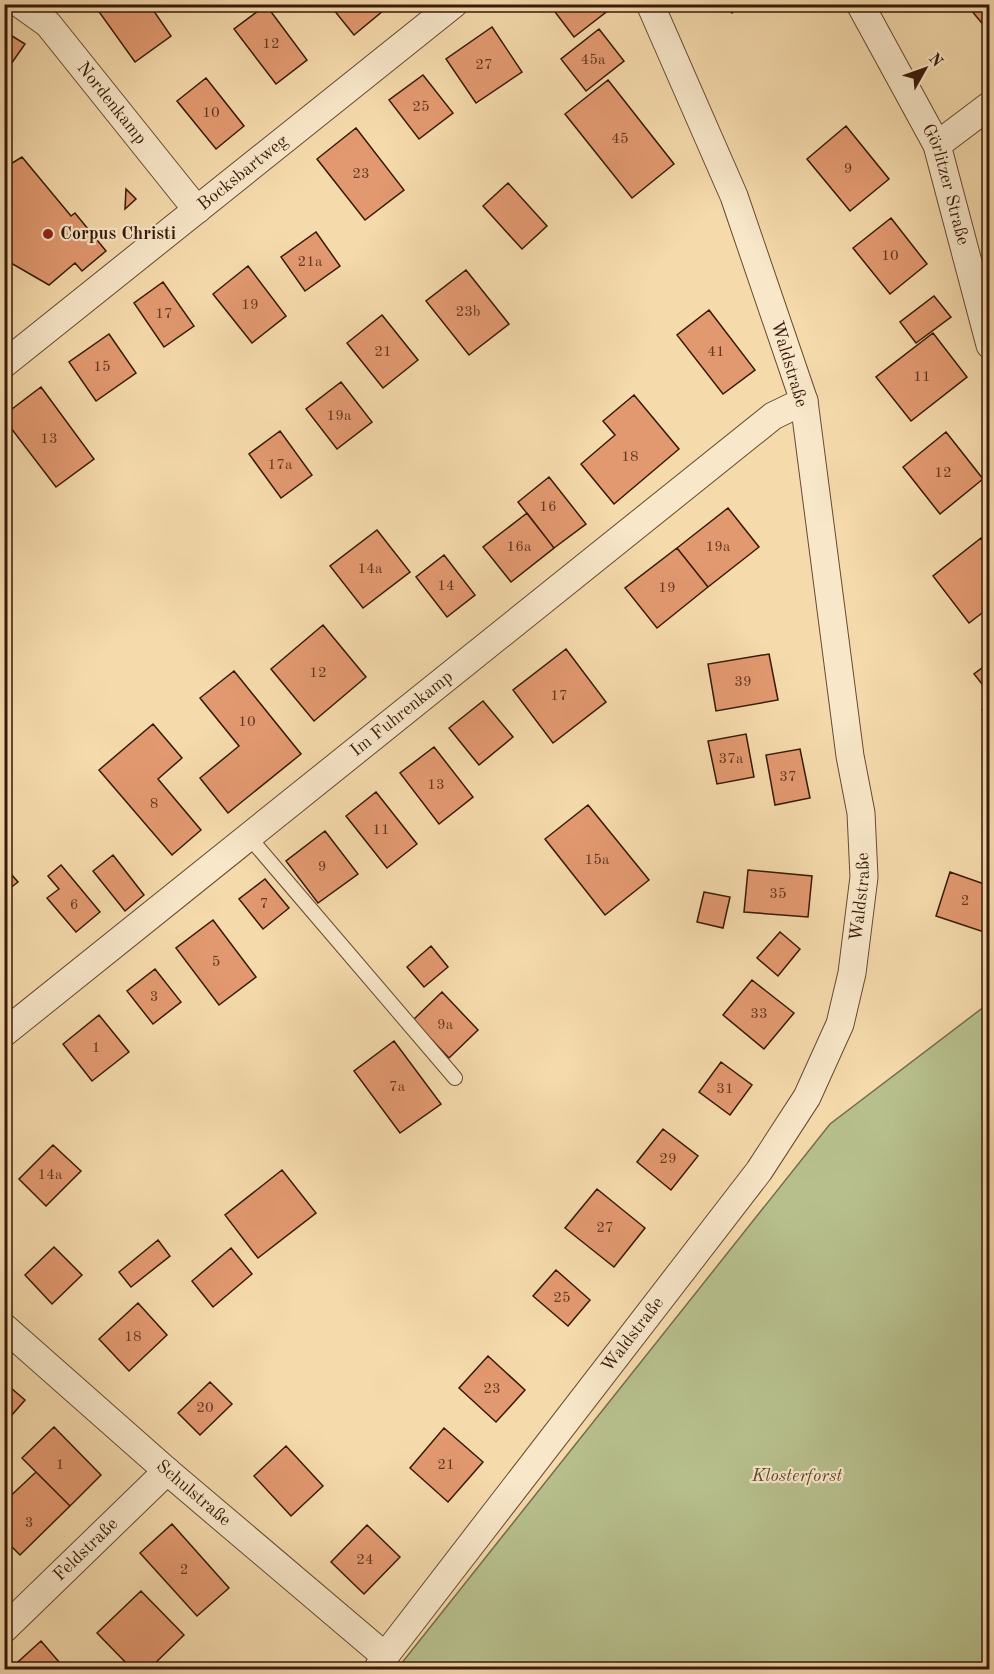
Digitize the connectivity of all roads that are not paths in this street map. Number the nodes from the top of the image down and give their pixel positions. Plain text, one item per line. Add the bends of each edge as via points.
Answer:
1 (20, 4) edge
2 (454, 4) edge
3 (650, 4) edge
4 (860, 4) edge
5 (990, 105) edge
6 (937, 145) junction
7 (197, 210) junction
8 (990, 345) edge
9 (4, 364) edge
10 (804, 401) junction
11 (249, 837) junction
12 (4, 1033) edge
13 (455, 1078) dead end
14 (4, 1327) edge
15 (167, 1471) junction
16 (4, 1629) edge
17 (381, 1663) edge

1 - 7 street, Nordenkamp via 48,24
2 - 7 street, Bocksbartweg
3 - 10 street, Waldstraße via 734,196
4 - 6 street, Görlitzer Straße
5 - 6 street
6 - 8 street, Görlitzer Straße
7 - 9 street, Bocksbartweg
10 - 11 street, Im Fuhrenkamp via 773,416
10 - 17 street, Waldstraße via 848,744 861,813 864,877 852,973 840,1024 807,1097 759,1171
11 - 12 street, Im Fuhrenkamp
11 - 13 lane
14 - 15 street, Schulstraße
15 - 16 street, Feldstraße
15 - 17 street, Schulstraße

